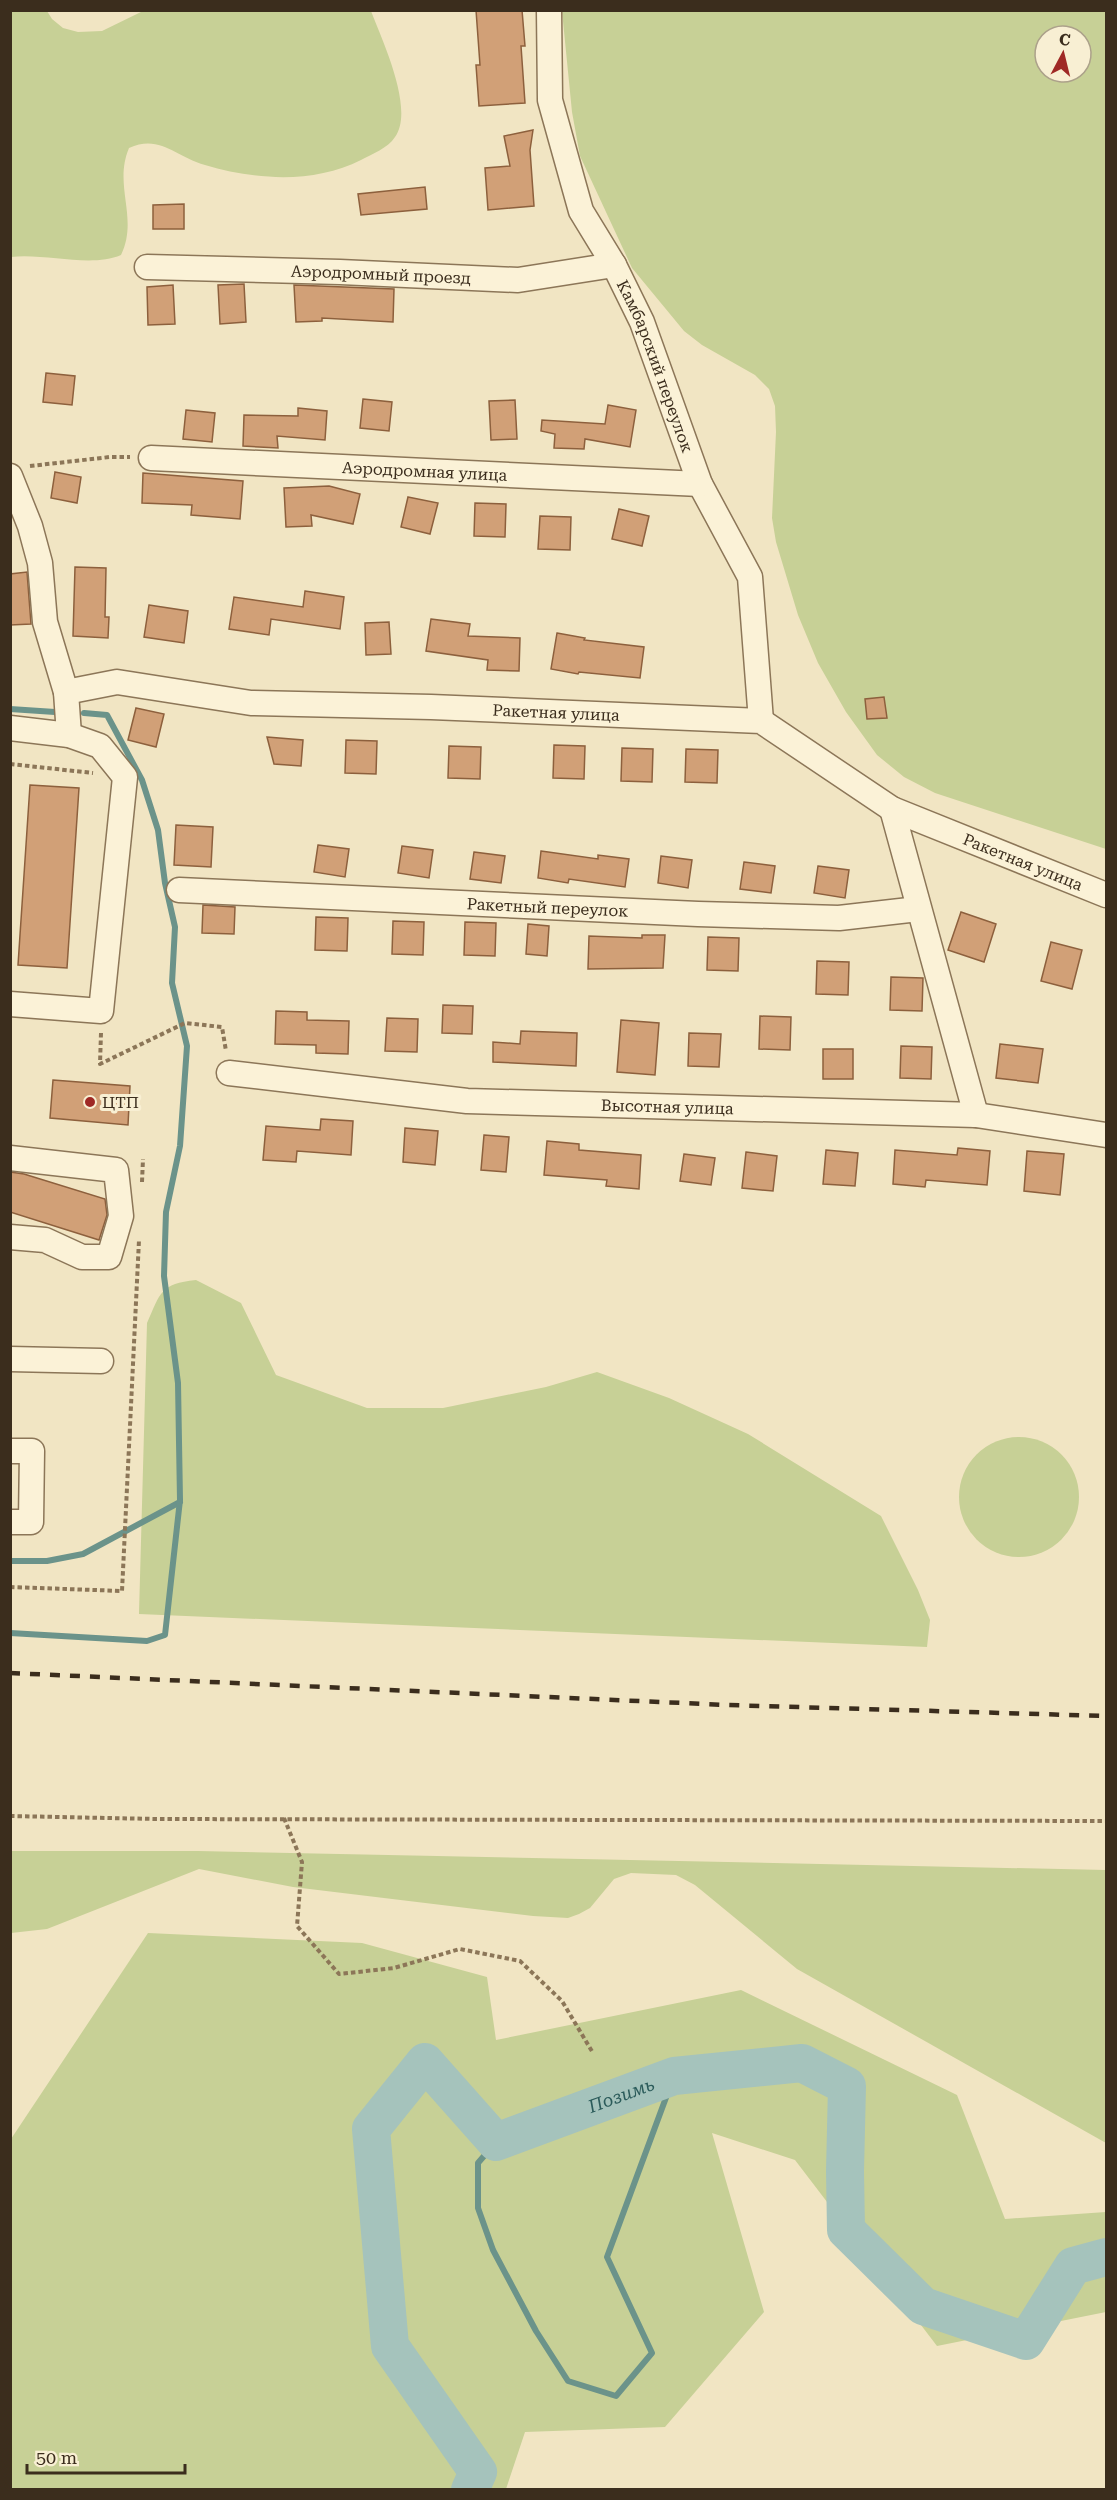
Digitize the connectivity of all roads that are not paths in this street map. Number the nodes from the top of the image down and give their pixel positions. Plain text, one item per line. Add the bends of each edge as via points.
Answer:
1 (549, 10) edge
2 (614, 265) junction
3 (147, 267) dead end
4 (151, 458) dead end
5 (16, 472) edge
6 (700, 484) junction
7 (66, 693) junction
8 (761, 721) junction
9 (10, 728) edge
10 (69, 735) junction
11 (891, 809) junction
12 (179, 890) dead end
13 (1107, 895) edge
14 (918, 909) junction
15 (10, 1004) edge
16 (228, 1073) road end
17 (976, 1115) junction
18 (1107, 1135) edge
19 (10, 1158) edge
20 (10, 1237) edge
21 (10, 1359) edge
22 (101, 1361) dead end
23 (10, 1450) edge
24 (21, 1486) edge
25 (10, 1522) edge

1 - 2 street, Камбарский переулок via 550,100 581,211
2 - 3 street, Аэродромный проезд via 518,280
2 - 6 street, Камбарский переулок via 642,322
4 - 6 street, Аэродромная улица
5 - 7 street via 40,563 45,622
6 - 8 street, Камбарский переулок via 750,576
7 - 8 street, Ракетная улица via 117,682 251,703
7 - 10 street
8 - 11 street, Ракетная улица
9 - 10 street
10 - 15 street via 100,746 125,777 101,1011
11 - 13 street, Ракетная улица
11 - 14 street
12 - 14 street, Ракетный переулок via 839,918
14 - 17 street
16 - 17 street, Высотная улица via 467,1101
17 - 18 street, Высотная улица
19 - 20 street via 116,1170 121,1216 109,1257 82,1257 45,1240
21 - 22 street
23 - 24 street via 33,1451
24 - 25 street via 32,1522

